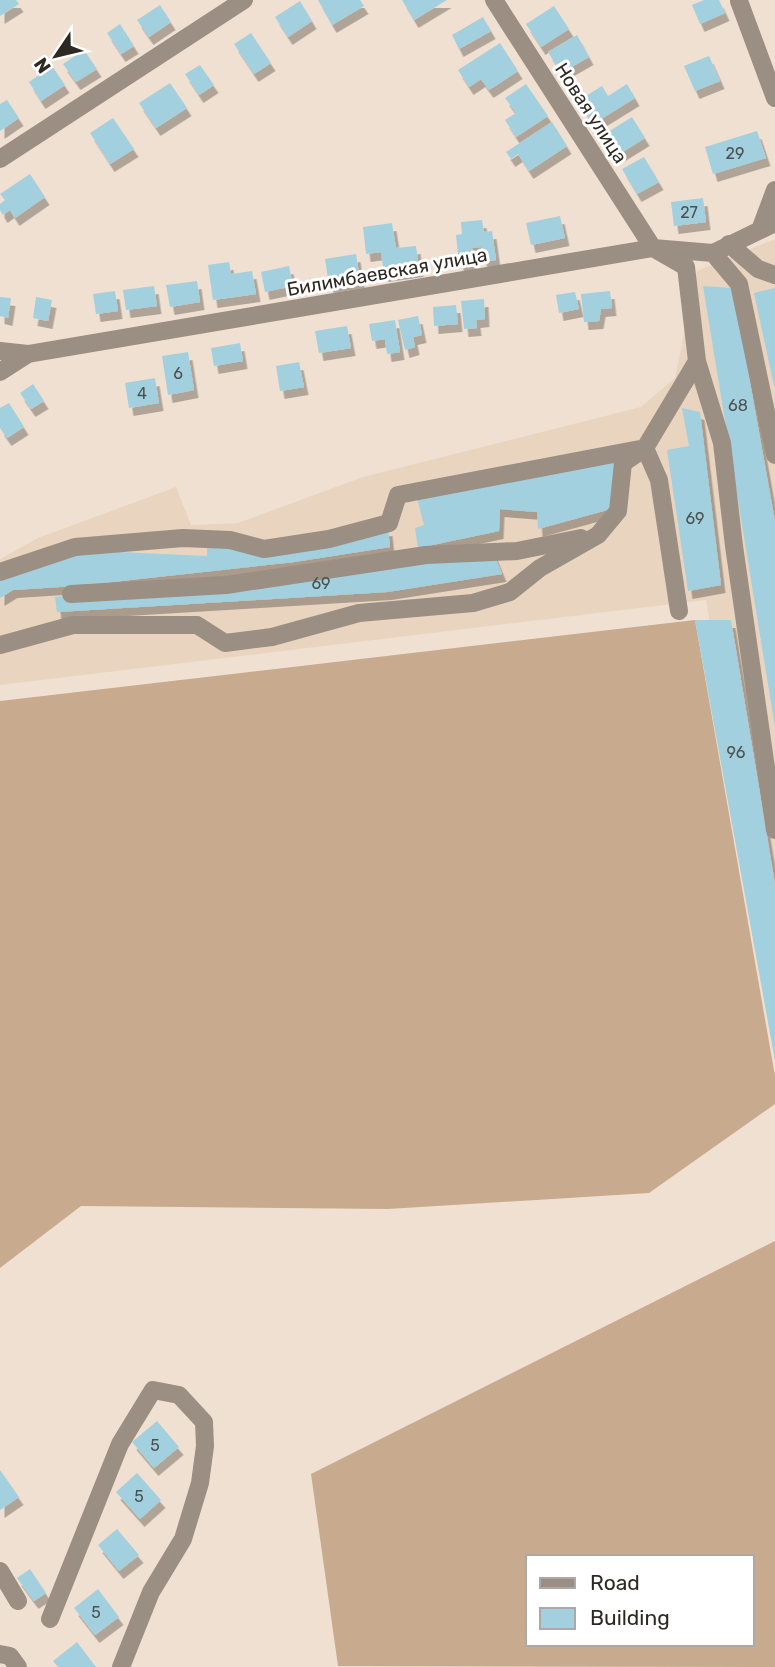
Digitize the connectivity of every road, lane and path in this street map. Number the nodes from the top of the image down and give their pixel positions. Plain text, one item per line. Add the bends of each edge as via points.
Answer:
1 (244, 0) edge
2 (494, 0) edge
3 (739, 1) edge
4 (775, 98) edge
5 (0, 159) edge
6 (775, 190) edge
7 (767, 226) edge
8 (653, 248) junction
9 (721, 248) junction
10 (775, 275) edge
11 (0, 351) edge
12 (28, 354) junction
13 (697, 361) junction
14 (0, 372) edge
15 (645, 448) junction
16 (775, 456) edge
17 (598, 535) junction
18 (0, 572) edge
19 (71, 594) dead end
20 (679, 611) dead end
21 (0, 645) edge
22 (775, 830) edge
23 (0, 1571) edge
24 (18, 1601) dead end
25 (50, 1619) dead end
26 (0, 1654) edge
27 (18, 1667) edge
28 (121, 1667) edge

1 - 5 street
2 - 8 street, Новая улица
3 - 4 street
6 - 7 street
7 - 9 street, Билимбаевская улица
8 - 9 street, Билимбаевская улица
8 - 12 street, Билимбаевская улица
8 - 13 street via 686,267
9 - 10 street
9 - 16 street via 739,284
11 - 12 street, Билимбаевская улица
12 - 14 street
13 - 15 street
13 - 22 street via 722,443
15 - 17 street via 623,463 618,511
15 - 18 street via 398,495 389,523 329,538 264,549 230,540 183,538 75,547
15 - 20 street via 659,480
17 - 19 street via 517,551 426,555 226,586
17 - 21 street via 540,568 510,592 473,603 359,613 272,637 225,643 197,625 73,625
23 - 24 street
25 - 28 street via 130,1426 153,1390 179,1395 204,1422 200,1483 183,1539 151,1592
26 - 27 street via 10,1656

